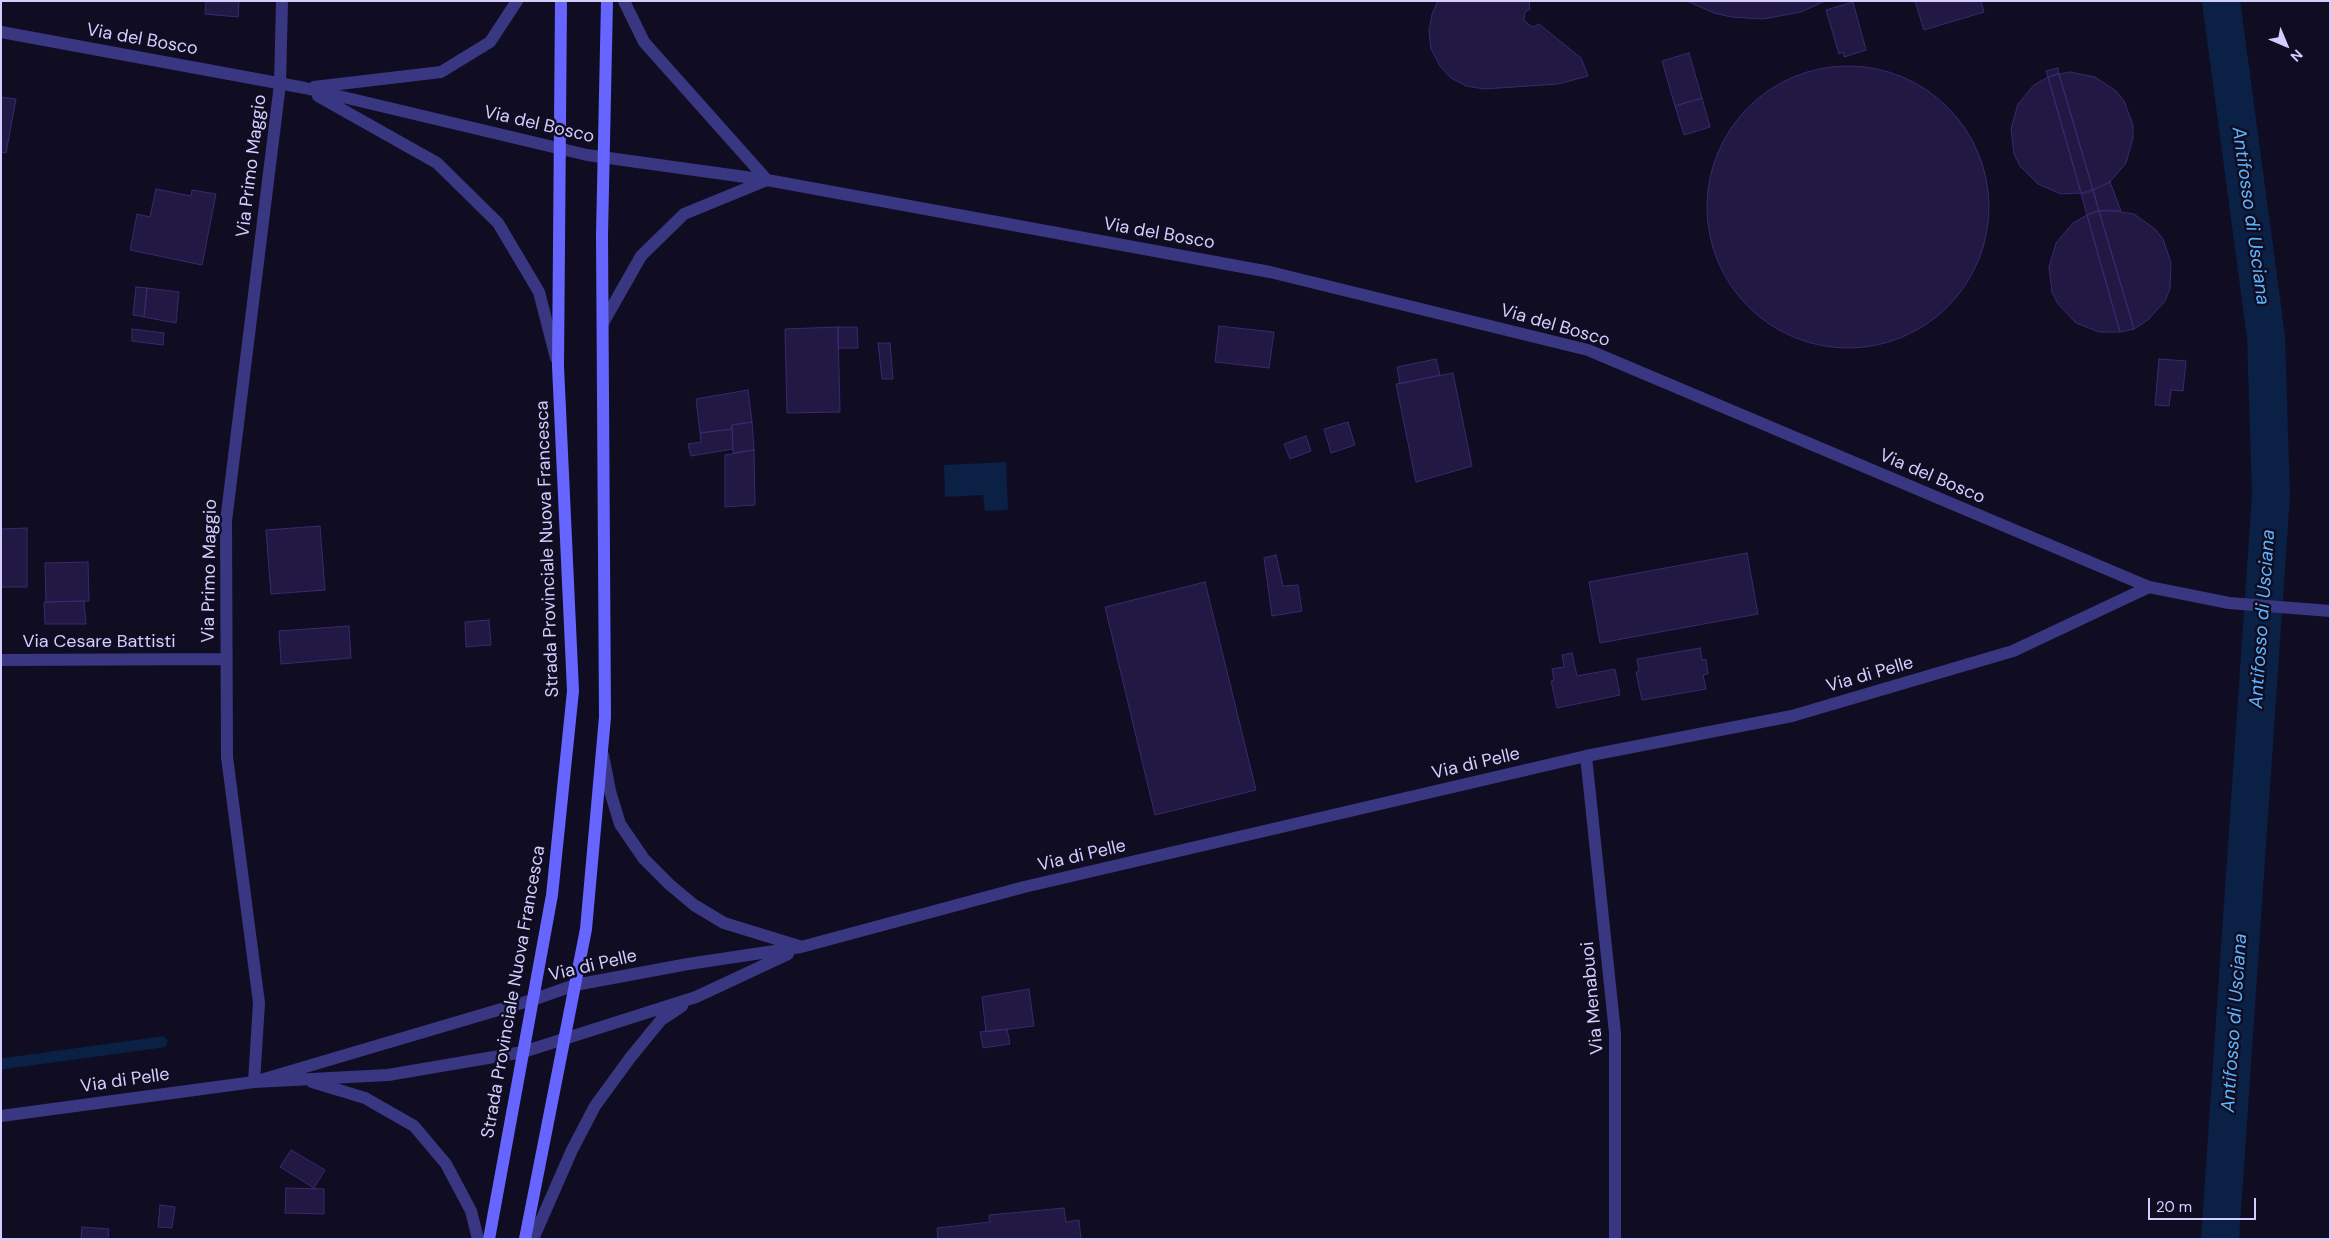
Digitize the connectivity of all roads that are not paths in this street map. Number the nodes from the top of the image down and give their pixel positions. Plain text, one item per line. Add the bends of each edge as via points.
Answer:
1 (282, 1) edge
2 (517, 1) edge
3 (561, 1) edge
4 (607, 1) edge
5 (624, 1) edge
6 (1, 32) edge
7 (280, 84) junction
8 (305, 88) junction
9 (560, 149) junction
10 (604, 158) junction
11 (767, 180) junction
12 (603, 323) junction
13 (558, 366) junction
14 (2148, 587) junction
15 (2330, 611) edge
16 (226, 659) junction
17 (1, 660) edge
18 (602, 750) junction
19 (1586, 756) junction
20 (801, 947) junction
21 (575, 985) junction
22 (696, 997) junction
23 (532, 1000) junction
24 (566, 1038) junction
25 (523, 1052) junction
26 (303, 1079) junction
27 (254, 1082) junction
28 (1, 1116) edge
29 (478, 1239) edge
30 (489, 1239) edge
31 (525, 1239) edge
32 (533, 1239) edge
33 (1615, 1239) edge

1 - 7 street, Via Primo Maggio
2 - 8 street, Via del Bosco via 490,42 441,72
3 - 9 main road, Strada Provinciale Nuova Francesca
4 - 10 main road
5 - 11 street via 644,42
6 - 7 street, Via del Bosco
7 - 8 street, Via del Bosco
7 - 16 street, Via Primo Maggio via 226,521
8 - 9 street, Via del Bosco
8 - 13 street, Via del Bosco via 438,163 498,223 539,292
9 - 10 street, Via del Bosco
9 - 13 main road, Strada Provinciale Nuova Francesca
10 - 11 street, Via del Bosco
10 - 12 main road
11 - 12 street via 684,214 641,256
11 - 14 street, Via del Bosco via 1270,272 1588,350
12 - 18 main road via 605,717
13 - 23 main road, Strada Provinciale Nuova Francesca via 573,691 552,895
14 - 15 street, Via del Bosco via 2229,603
14 - 19 street, Via di Pelle via 2013,651 1792,716
16 - 17 street, Via Cesare Battisti
16 - 27 street, Via Primo Maggio via 227,757 259,1003
18 - 20 street via 620,824 644,859 669,884 694,905 724,922
18 - 21 main road via 586,929
19 - 20 street, Via di Pelle via 1024,887
19 - 33 street, Via Menabuoi via 1615,1033
20 - 21 street, Via di Pelle
20 - 22 street, Via di Pelle
21 - 23 street, Via di Pelle
21 - 24 main road
22 - 24 street, Via di Pelle
22 - 32 street, Via di Pelle via 661,1020 595,1106
23 - 25 main road, Strada Provinciale Nuova Francesca
23 - 27 street, Via di Pelle
24 - 25 street, Via di Pelle
24 - 31 main road
25 - 26 street, Via di Pelle via 388,1075
25 - 30 main road, Strada Provinciale Nuova Francesca
26 - 27 street, Via di Pelle
26 - 29 street, Via di Pelle via 365,1098 414,1126 446,1164 471,1211
27 - 28 street, Via di Pelle

